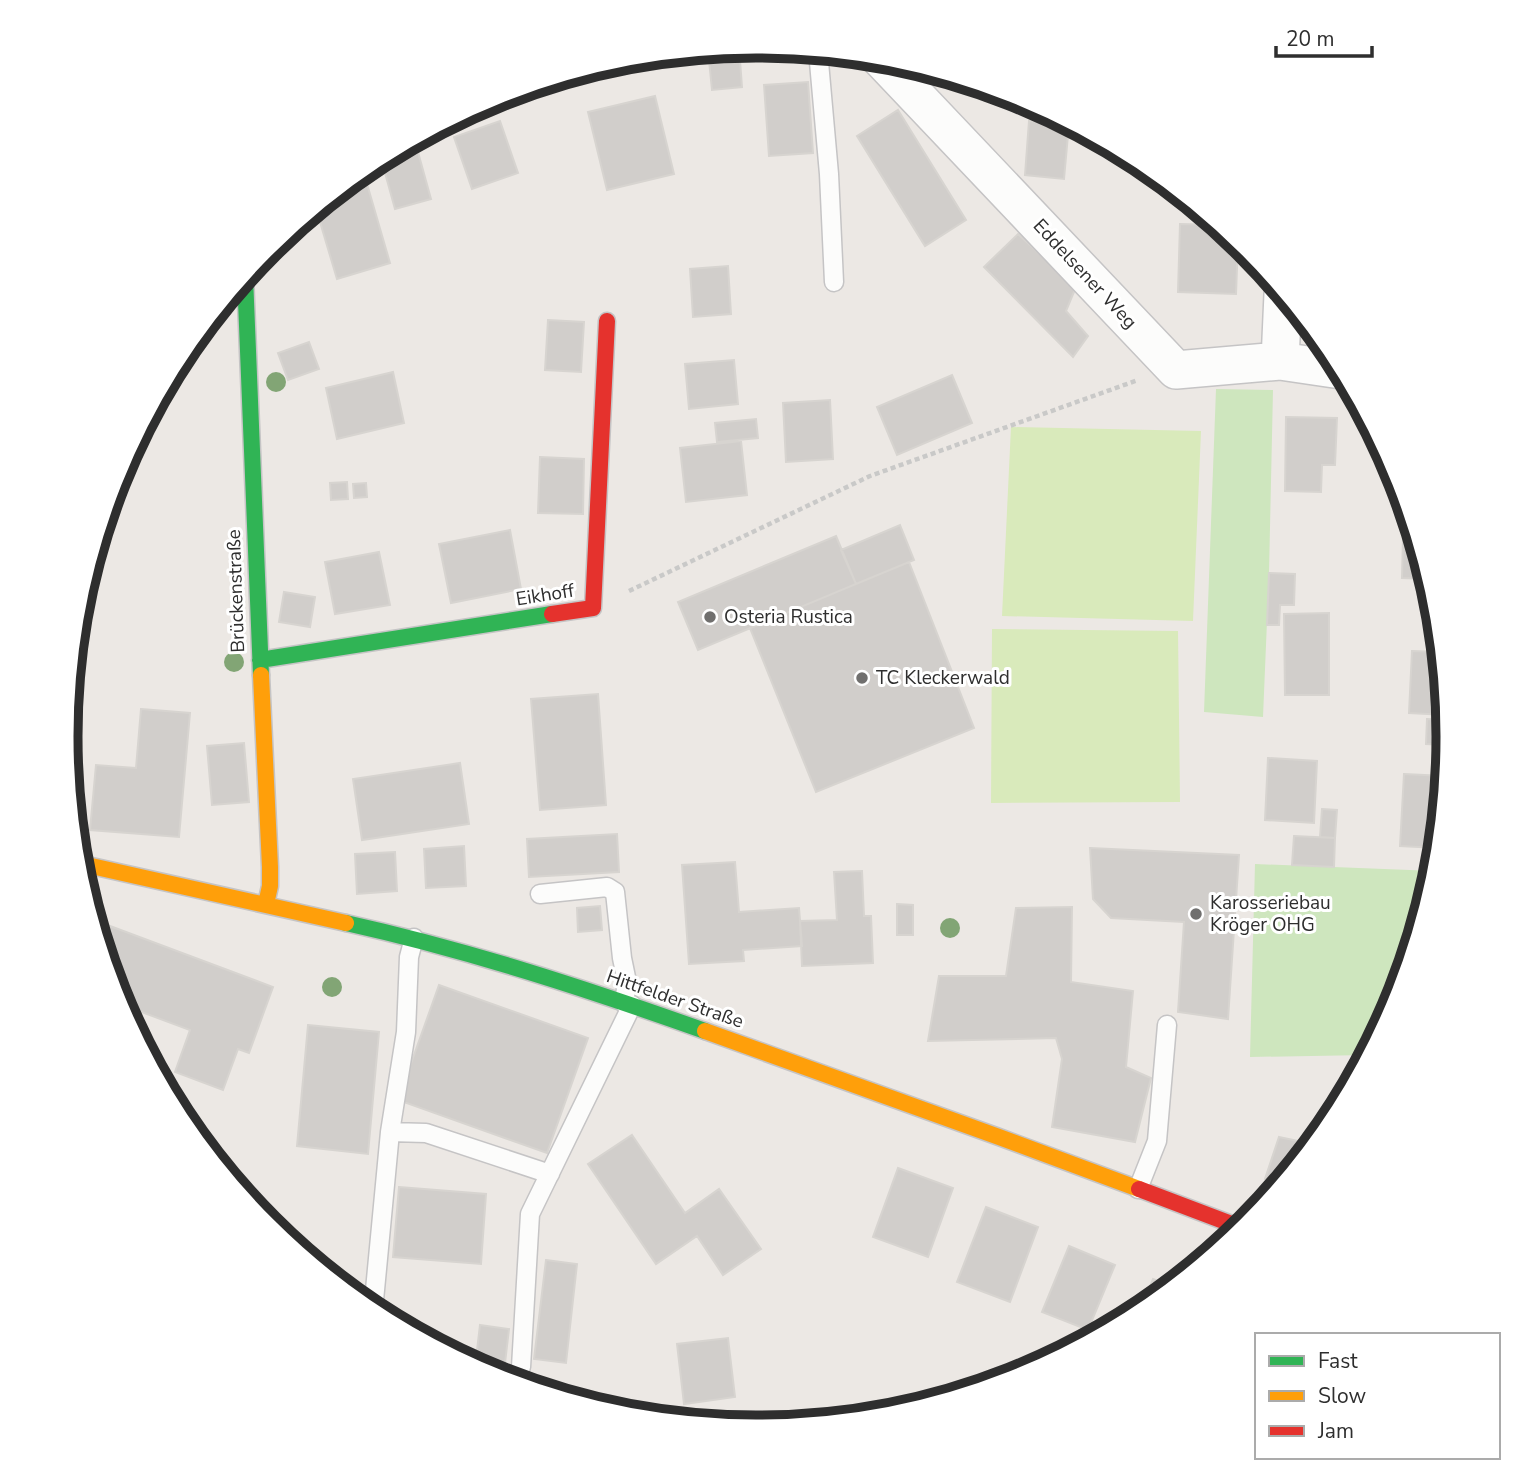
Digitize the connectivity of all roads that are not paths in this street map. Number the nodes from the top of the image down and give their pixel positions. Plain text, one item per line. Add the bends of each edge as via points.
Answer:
1 (819, 61) edge
2 (893, 72) edge
3 (834, 282) dead end
4 (243, 293) edge
5 (1282, 308) edge
6 (607, 321) dead end
7 (1280, 361) junction
8 (1327, 368) edge
9 (260, 660) junction
10 (90, 866) edge
11 (540, 894) dead end
12 (266, 904) junction
13 (414, 937) junction
14 (628, 1004) junction
15 (1167, 1025) dead end
16 (390, 1132) junction
17 (550, 1174) junction
18 (1138, 1189) junction
19 (1229, 1223) edge
20 (374, 1297) edge
21 (520, 1367) dead end

1 - 3 lane
2 - 7 street, Eddelsener Weg via 1176,370
4 - 9 street, Brückenstraße
5 - 7 street
6 - 9 street, Eikhoff via 593,608
7 - 8 street
9 - 12 street, Brückenstraße via 270,867
10 - 12 street, Hittfelder Straße
11 - 14 lane via 607,887 615,892
12 - 13 street, Hittfelder Straße
13 - 14 street, Hittfelder Straße
13 - 16 lane via 406,1032
14 - 17 lane
14 - 18 street, Hittfelder Straße
15 - 18 lane via 1157,1141
16 - 17 lane via 426,1133
16 - 20 lane
17 - 21 lane via 530,1214
18 - 19 street, Hittfelder Straße

